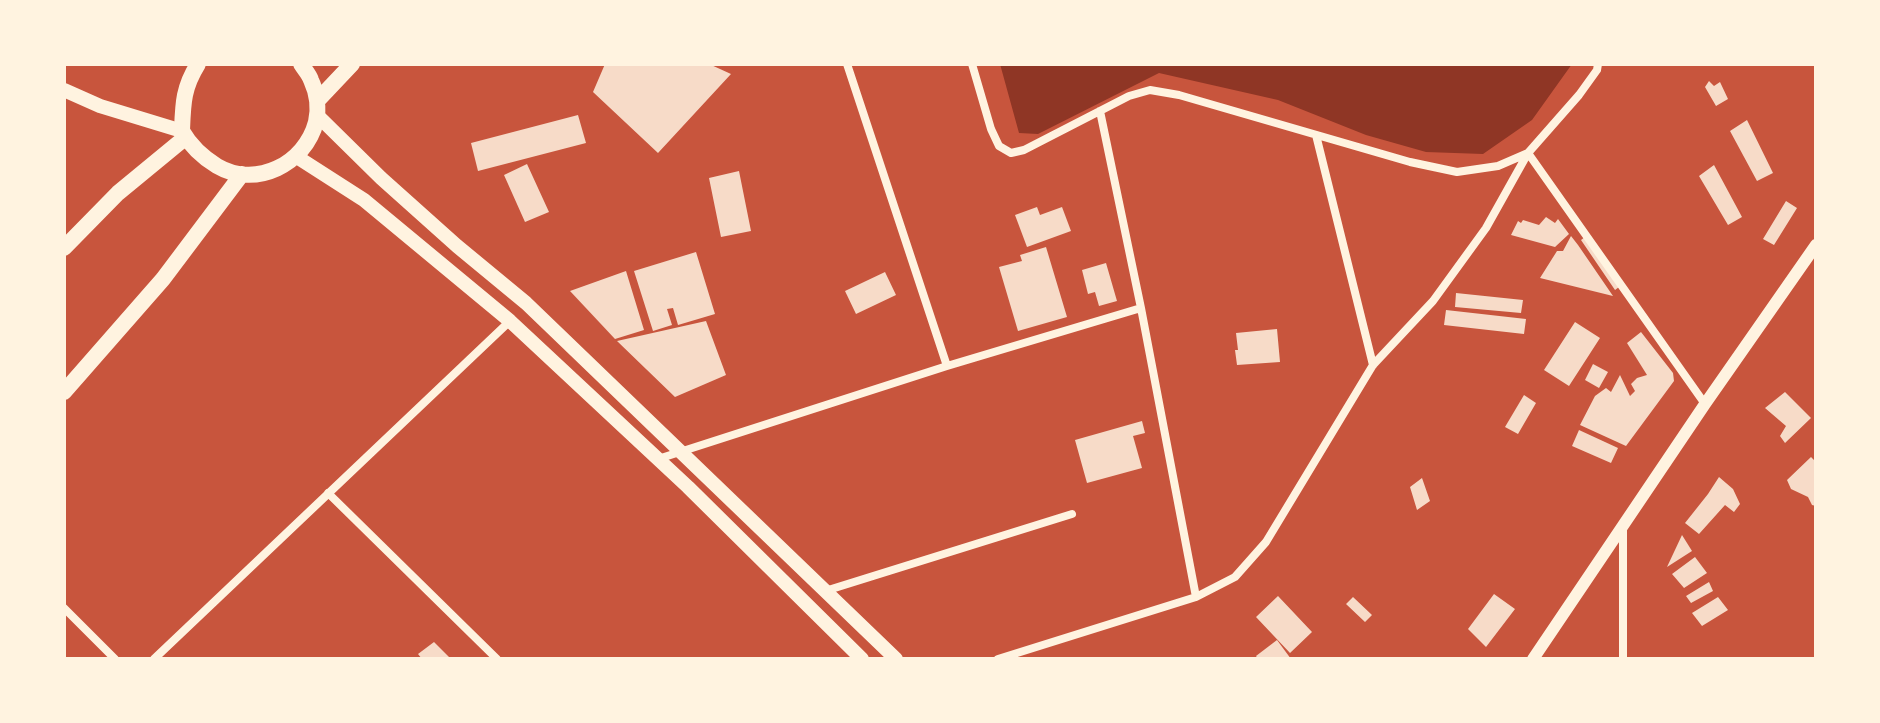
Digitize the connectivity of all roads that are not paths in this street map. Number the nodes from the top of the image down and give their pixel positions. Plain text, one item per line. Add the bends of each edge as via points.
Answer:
1 (198, 64) edge
2 (301, 64) edge
3 (352, 64) edge
4 (847, 64) edge
5 (972, 64) edge
6 (1598, 64) edge
7 (64, 90) edge
8 (317, 108) junction
9 (1100, 111) junction
10 (184, 134) junction
11 (1316, 135) junction
12 (1528, 153) junction
13 (297, 157) junction
14 (242, 174) junction
15 (1816, 245) edge
16 (64, 248) edge
17 (1141, 308) junction
18 (510, 321) junction
19 (1373, 365) junction
20 (947, 366) junction
21 (64, 392) edge
22 (1705, 404) junction
23 (681, 451) junction
24 (658, 459) junction
25 (328, 493) junction
26 (1072, 514) dead end
27 (1623, 525) junction
28 (825, 591) junction
29 (1196, 597) junction
30 (64, 608) edge
31 (115, 659) edge
32 (154, 659) edge
33 (497, 659) edge
34 (862, 659) edge
35 (896, 659) edge
36 (998, 659) edge
37 (1533, 659) edge
38 (1623, 659) edge

1 - 10 main road via 183,98
2 - 8 main road via 312,80
3 - 8 main road
4 - 20 street
5 - 9 street via 991,129 999,146 1011,153
6 - 12 street via 1579,95
7 - 10 main road
8 - 13 main road via 314,130
8 - 23 main road via 381,178 526,303
9 - 11 street via 1150,90
9 - 17 street
10 - 14 main road via 219,167
10 - 16 main road
11 - 12 street via 1457,172 1498,166
11 - 19 street
12 - 19 street via 1451,277
12 - 22 street
13 - 14 main road via 262,174
13 - 18 main road via 364,200
14 - 21 main road via 163,279
15 - 22 street
17 - 20 street
17 - 29 street
18 - 24 main road
18 - 25 street
19 - 29 street via 1266,542 1235,577
20 - 23 street
22 - 27 street
23 - 24 street
23 - 28 main road
24 - 34 main road
25 - 32 street
25 - 33 street
26 - 28 street
27 - 37 street
27 - 38 street
28 - 35 main road
29 - 36 street
30 - 31 street

